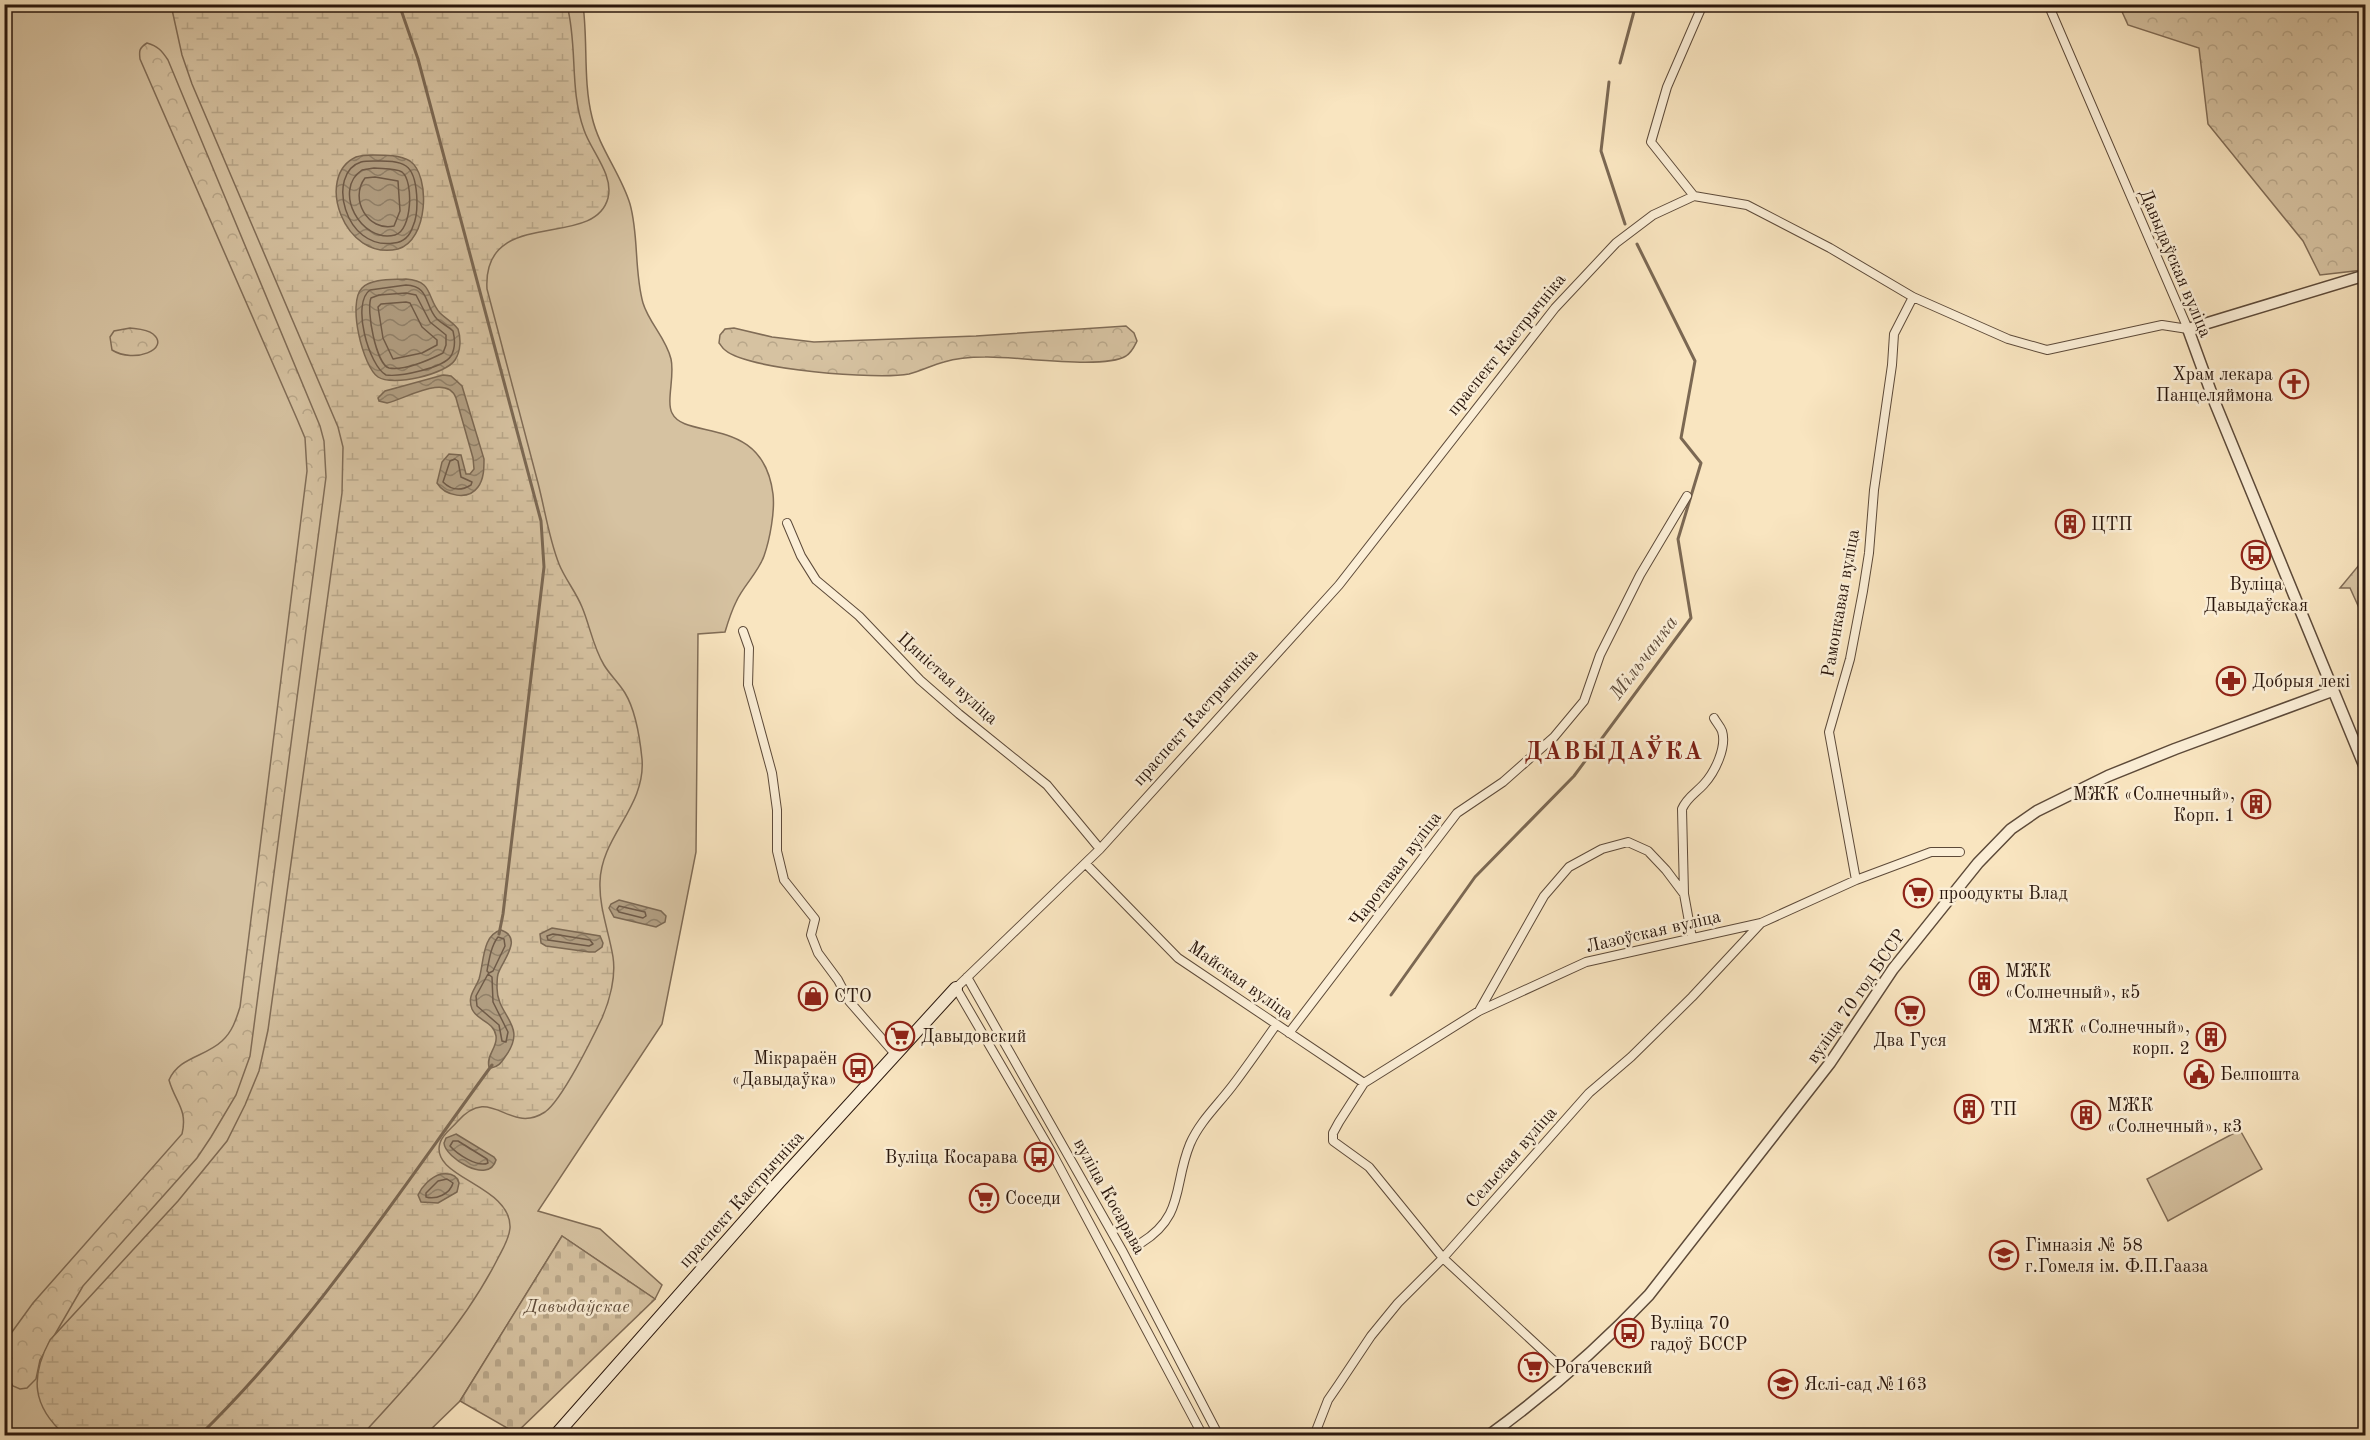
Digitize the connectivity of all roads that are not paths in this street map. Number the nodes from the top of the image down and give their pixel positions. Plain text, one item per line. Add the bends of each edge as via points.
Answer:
1 (1703, 4) edge
2 (2048, 4) edge
3 (1694, 195) junction
4 (2366, 275) edge
5 (1913, 297) junction
6 (2188, 329) junction
7 (1687, 496) dead end
8 (787, 523) dead end
9 (743, 631) dead end
10 (2332, 691) junction
11 (1714, 718) dead end
12 (2366, 770) edge
13 (1100, 849) junction
14 (1960, 852) dead end
15 (1086, 864) junction
16 (1856, 880) junction
17 (1684, 894) junction
18 (1761, 923) junction
19 (1692, 938) junction
20 (967, 977) junction
21 (956, 988) junction
22 (1479, 1011) junction
23 (1276, 1025) junction
24 (1290, 1033) junction
25 (896, 1054) junction
26 (1364, 1083) junction
27 (1141, 1243) dead end
28 (1443, 1258) junction
29 (1567, 1373) junction
30 (555, 1436) edge
31 (1203, 1436) edge
32 (1219, 1436) edge
33 (1314, 1436) edge
34 (1488, 1436) edge

1 - 3 street via 1667,87 1651,142
2 - 6 street, Давыдаўская вуліца
3 - 5 street via 1748,205
3 - 13 street, праспект Кастрычніка via 1653,215 1616,243 1555,308 1339,585
4 - 6 street
5 - 6 street via 2008,339 2047,350 2162,325
5 - 16 street, Рамонкавая вуліца via 1894,334 1863,591 1850,659 1828,732
6 - 10 street, Давыдаўская вуліца
7 - 24 street, Чаротавая вуліца via 1640,575 1600,655 1584,700 1554,737 1503,782 1457,813
8 - 13 street, Цяністая вуліца via 816,580 859,616 920,680 1047,785
9 - 25 street via 749,648 748,685 772,773 777,851 784,880 814,919 811,935 818,953 849,1001
10 - 12 street, Давыдаўская вуліца
10 - 29 street, вуліца 70 год БССР via 2108,776 2037,811 2011,829 1978,863 1893,969 1830,1063 1649,1295
11 - 17 street via 1722,731 1719,759 1706,783 1682,808
13 - 15 street, праспект Кастрычніка
14 - 16 street, Лазоўская вуліца via 1931,852
15 - 20 street, праспект Кастрычніка
15 - 23 street, Майская вуліца via 1178,958
16 - 18 street, Лазоўская вуліца
17 - 19 street
17 - 22 street via 1648,851 1635,844 1621,843 1602,849 1569,867 1544,896
18 - 19 street, Лазоўская вуліца
18 - 28 street, Сельская вуліца via 1692,997 1589,1094
19 - 22 street, Лазоўская вуліца via 1586,962
20 - 21 street, праспект Кастрычніка
20 - 32 street, вуліца Косарава via 1118,1243
21 - 25 main road, праспект Кастрычніка
21 - 31 street, вуліца Косарава via 1056,1161
22 - 26 street, Лазоўская вуліца
23 - 24 street, Майская вуліца
23 - 27 street via 1203,1120 1189,1145 1175,1204 1159,1232
24 - 26 street, Майская вуліца
25 - 30 main road, праспект Кастрычніка
26 - 28 street, Лазоўская вуліца via 1333,1133 1334,1140 1369,1167
28 - 29 street
28 - 33 street, Сельская вуліца via 1371,1336 1329,1400
29 - 34 street, вуліца 70 год БССР

